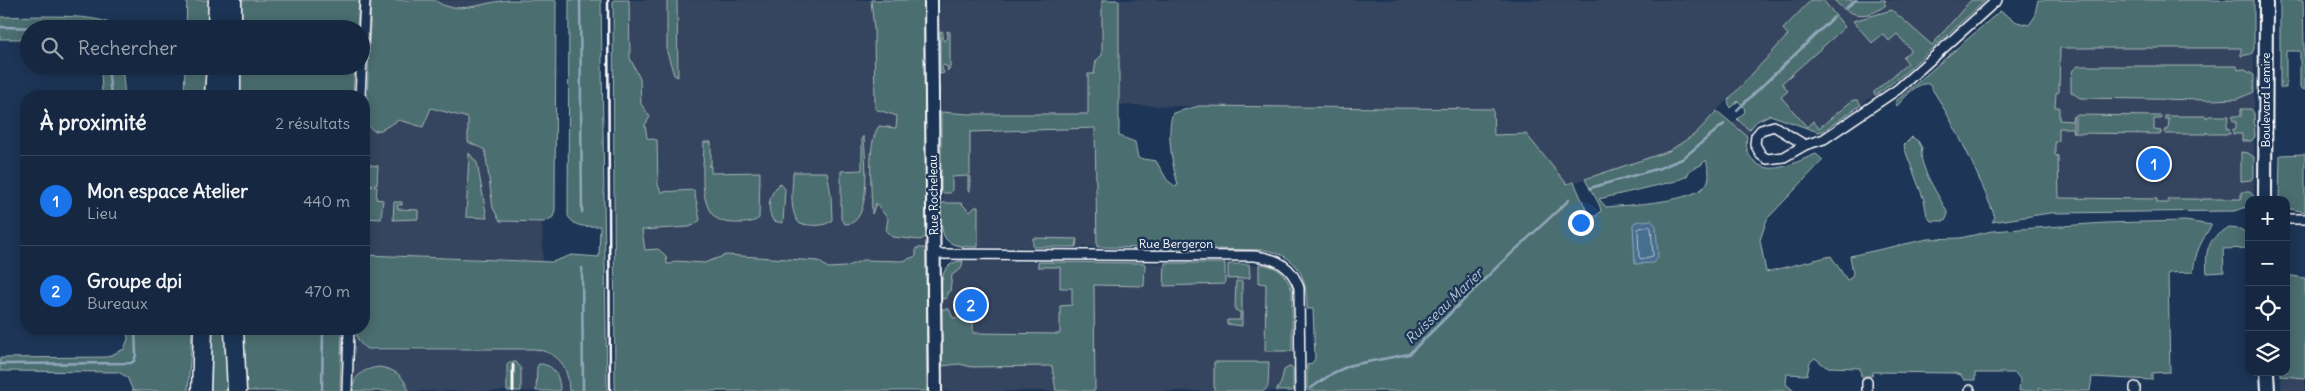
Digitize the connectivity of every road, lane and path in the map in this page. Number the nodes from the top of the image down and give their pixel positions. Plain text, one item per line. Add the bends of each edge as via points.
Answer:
1 (218, 0) edge
2 (232, 0) edge
3 (365, 0) edge
4 (931, 0) edge
5 (1998, 0) edge
6 (2266, 0) edge
7 (217, 20) edge
8 (232, 20) edge
9 (364, 20) edge
10 (215, 75) edge
11 (231, 75) edge
12 (361, 75) edge
13 (214, 90) edge
14 (231, 90) edge
15 (360, 90) edge
16 (1805, 145) junction
17 (2265, 196) edge
18 (2305, 219) edge
19 (2290, 220) edge
20 (934, 254) junction
21 (204, 335) edge
22 (234, 335) edge
23 (349, 335) edge
24 (2268, 376) edge
25 (201, 391) edge
26 (237, 391) edge
27 (347, 391) edge
28 (935, 391) edge
29 (1300, 391) edge
30 (2268, 391) edge

1 - 7 highway
2 - 8 highway
3 - 9 street
4 - 20 street, Rue Rocheleau
5 - 16 street via 1884,100 1830,136
6 - 17 street, Boulevard Lemire
10 - 13 highway
11 - 14 highway
12 - 15 street
16 - 16 street via 1774,126 1761,130 1755,140 1761,155 1772,160
18 - 19 street
20 - 28 street, Rue Rocheleau
20 - 29 street, Rue Bergeron via 1254,256 1279,261 1294,276 1299,288
21 - 25 highway
22 - 26 highway
23 - 27 street
24 - 30 street

